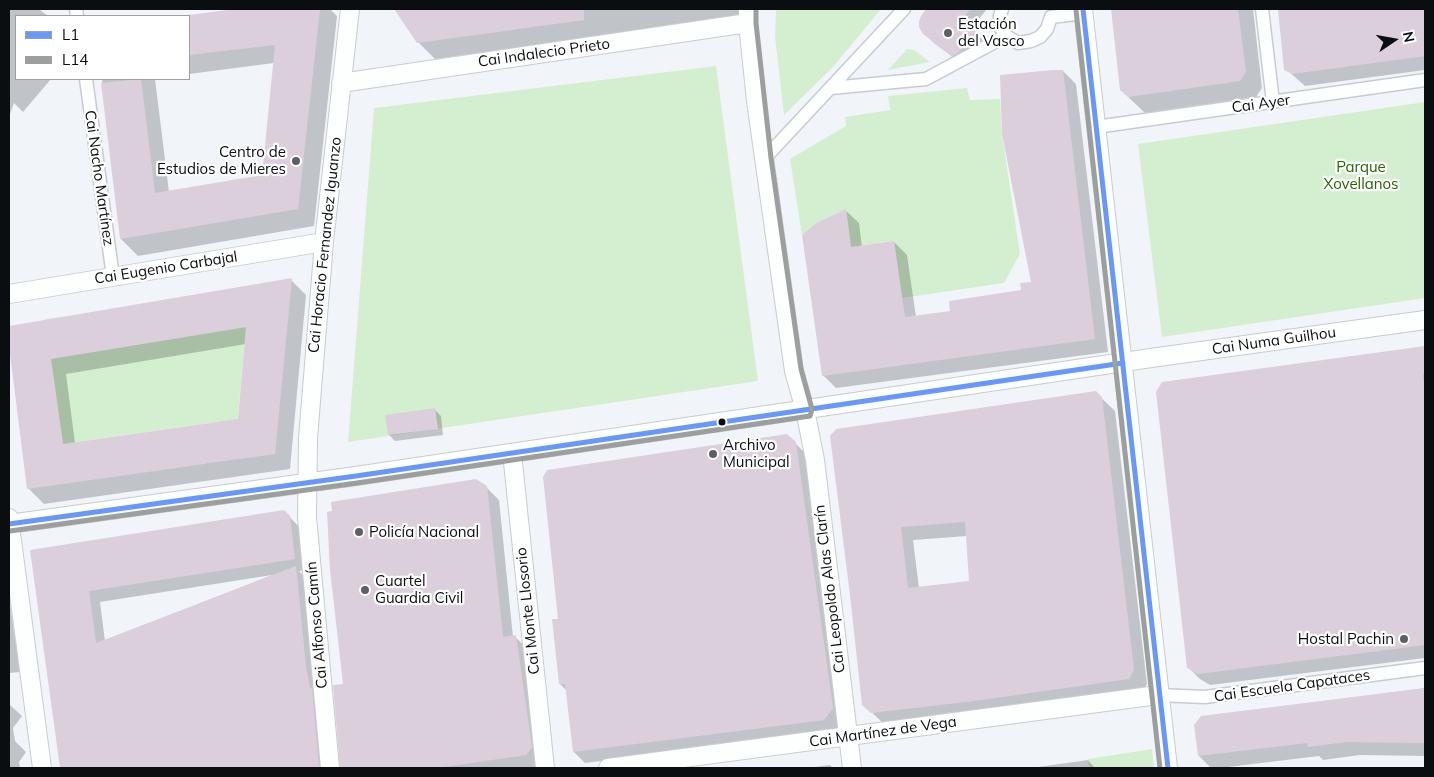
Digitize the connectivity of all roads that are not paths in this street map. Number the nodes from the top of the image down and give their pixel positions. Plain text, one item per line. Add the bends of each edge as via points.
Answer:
1 (350, 9) edge
2 (904, 9) edge
3 (1002, 9) edge
4 (1262, 9) edge
5 (1084, 11) edge
6 (1048, 13) edge
7 (748, 16) edge
8 (1006, 36) junction
9 (86, 80) edge
10 (1425, 80) edge
11 (341, 83) junction
12 (831, 88) junction
13 (1273, 102) junction
14 (1096, 127) junction
15 (764, 159) junction
16 (324, 242) junction
17 (113, 277) junction
18 (9, 294) edge
19 (1425, 320) edge
20 (1124, 363) junction
21 (805, 410) junction
22 (512, 453) junction
23 (306, 483) junction
24 (9, 522) edge
25 (1425, 668) edge
26 (1158, 695) junction
27 (848, 736) junction
28 (42, 768) edge
29 (330, 768) edge
30 (545, 768) edge
31 (608, 768) edge
32 (852, 768) edge
33 (1168, 768) edge

1 - 11 street, Cai Horacio Fernandez Iguanzo
2 - 12 street
3 - 8 street via 1000,27
4 - 13 street
5 - 6 street
5 - 14 street
6 - 8 street via 1047,29 1040,37 1018,43
7 - 11 street, Cai Indalecio Prieto
7 - 15 street, Cai Leopoldo Alas Clarín
8 - 12 street via 926,79
9 - 17 street, Cai Nacho Martínez
10 - 13 street, Cai Ayer
11 - 16 street, Cai Horacio Fernandez Iguanzo
12 - 15 street
13 - 14 street, Cai Ayer
14 - 20 street
15 - 21 street, Cai Leopoldo Alas Clarín via 794,371
16 - 17 street, Cai Eugenio Carbajal
16 - 23 street, Cai Horacio Fernandez Iguanzo
17 - 18 street, Cai Eugenio Carbajal
19 - 20 street, Cai Numa Guilhou
20 - 21 street, Cai Numa Guilhou
20 - 26 street
21 - 22 street, Cai Numa Guilhou
21 - 27 street, Cai Leopoldo Alas Clarín via 815,460
22 - 23 street, Cai Numa Guilhou
22 - 30 street, Cai Monte Llosorio
23 - 24 street, Cai Numa Guilhou
23 - 29 street, Cai Alfonso Camín
24 - 28 street
25 - 26 street, Cai Escuela Capataces via 1205,697
26 - 27 street, Cai Martínez de Vega
26 - 33 street
27 - 31 street, Cai Martínez de Vega
27 - 32 street, Cai Leopoldo Alas Clarín

